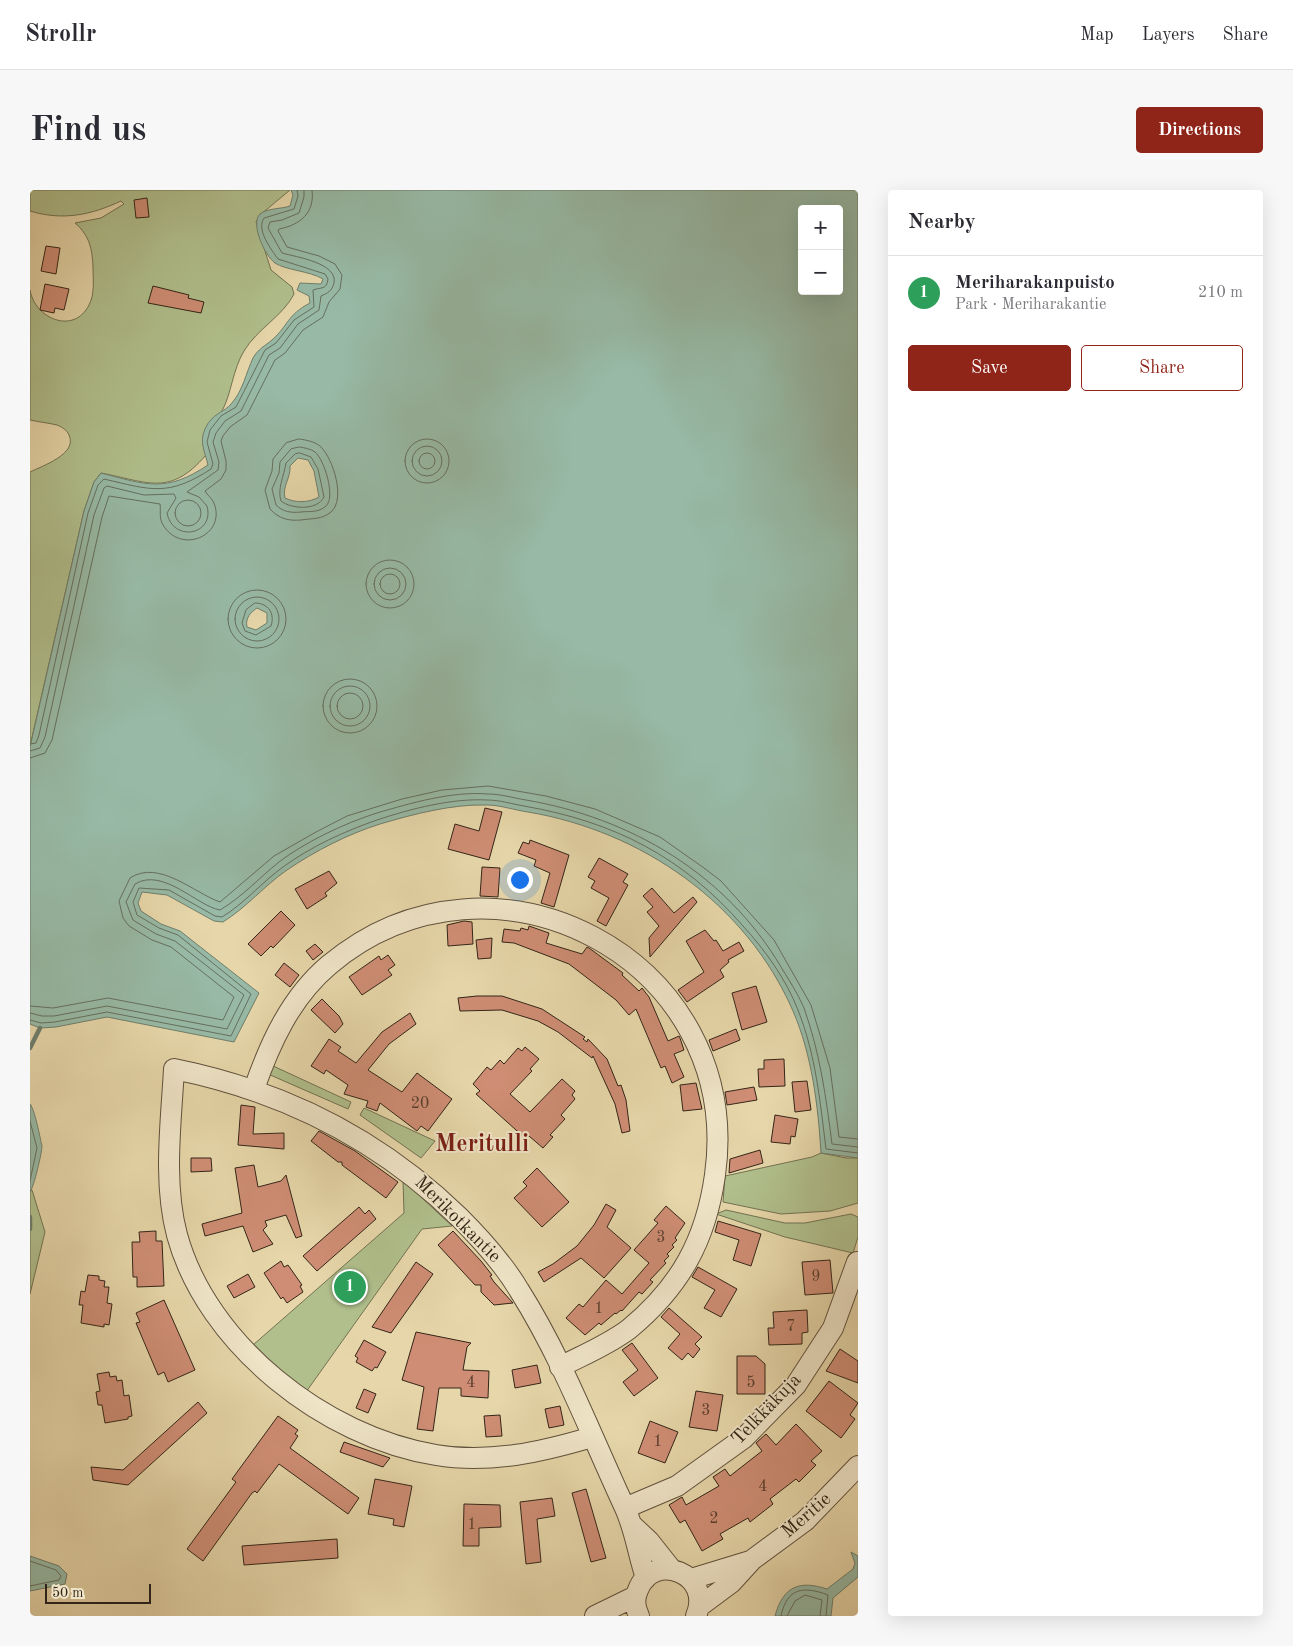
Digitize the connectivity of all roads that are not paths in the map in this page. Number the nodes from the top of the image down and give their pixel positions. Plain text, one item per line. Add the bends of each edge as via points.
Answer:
1 (254, 1089) junction
2 (857, 1262) edge
3 (560, 1366) junction
4 (592, 1437) junction
5 (858, 1466) edge
6 (625, 1508) junction
7 (633, 1526) junction
8 (752, 1560) junction
9 (672, 1570) junction
10 (646, 1578) junction
11 (691, 1580) junction
12 (636, 1596) junction
13 (698, 1611) edge
14 (595, 1616) edge
15 (639, 1616) edge

1 - 3 street, Merikotkantie via 310,1111 368,1144 416,1178 476,1235 519,1288
1 - 3 street via 279,1028 328,966 377,933 411,920 474,909 505,909 532,914 594,937 640,967 666,994 692,1034 712,1088 717,1160 711,1202 701,1237 671,1287 628,1329
1 - 4 street, Merikotkantie via 174,1069 170,1191 177,1235 197,1287 226,1328 263,1370 345,1425 436,1456 508,1457
2 - 6 street, Telkkäkuja via 833,1328 796,1386 744,1438 676,1486
3 - 4 street, Merikotkantie
4 - 6 street, Merikotkantie
5 - 8 street, Meritie via 805,1521
6 - 7 street, Merikotkantie
7 - 9 street, Merikotkantie
7 - 10 street, Merikotkantie
8 - 11 street, Meritie
8 - 13 street, Meritie
9 - 10 street via 656,1571
9 - 11 street
10 - 12 street
11 - 13 street via 700,1596
12 - 14 street
12 - 15 street

